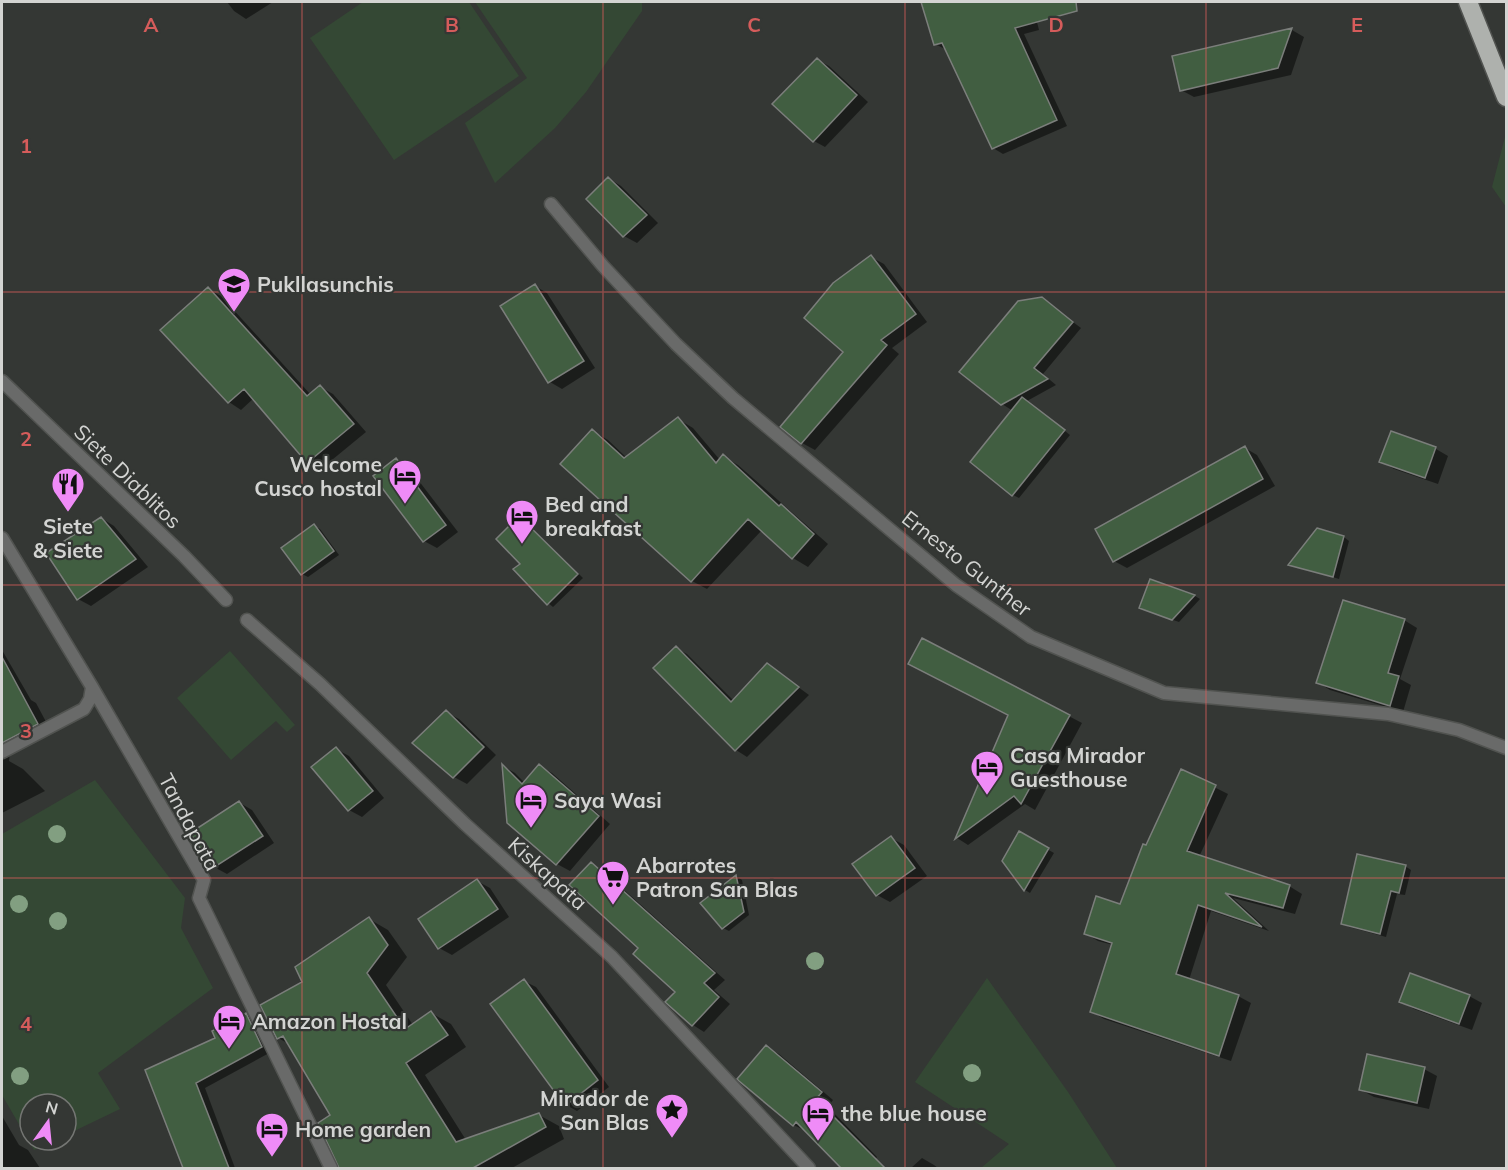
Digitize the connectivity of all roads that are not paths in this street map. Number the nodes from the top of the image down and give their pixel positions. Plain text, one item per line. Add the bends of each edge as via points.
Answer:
1 (1468, 2) edge
2 (1506, 97) edge
3 (551, 204) dead end
4 (2, 381) edge
5 (2, 538) edge
6 (226, 600) dead end
7 (247, 620) dead end
8 (92, 687) junction
9 (1506, 748) edge
10 (2, 752) edge
11 (331, 1168) edge
12 (809, 1168) edge

1 - 2 highway
3 - 9 street, Ernesto Gunther via 676,344 733,398 956,585 1031,637 1164,693 1388,714 1459,730
4 - 6 street, Siete Diablitos
5 - 8 street, Tandapata
7 - 12 street, Kiskapata via 612,957
8 - 10 street via 84,709
8 - 11 street, Tandapata via 204,880 199,898

